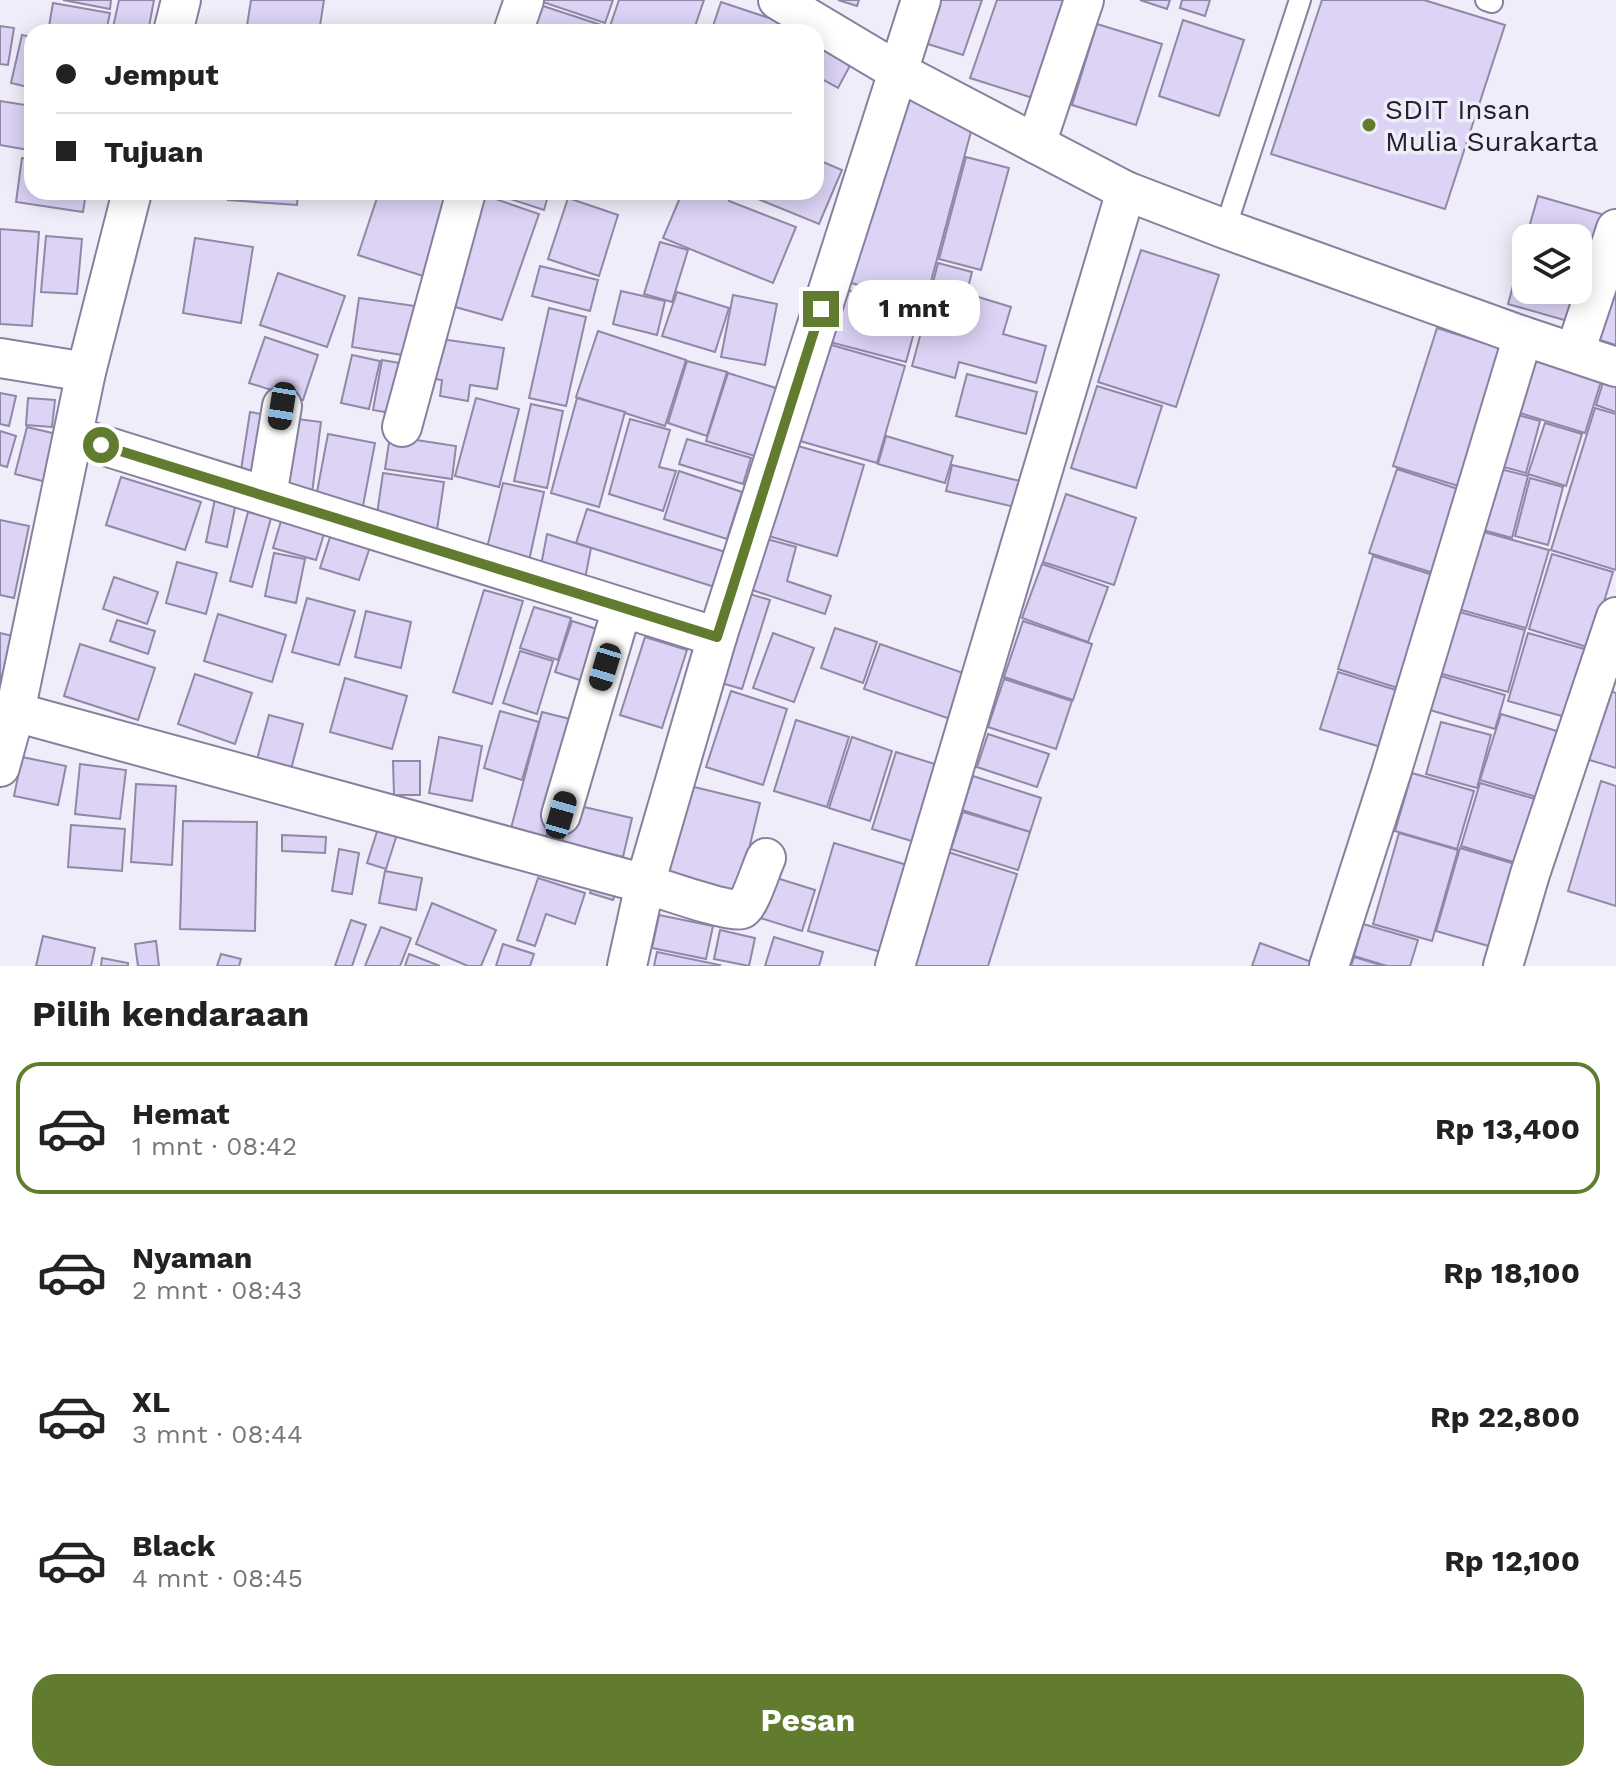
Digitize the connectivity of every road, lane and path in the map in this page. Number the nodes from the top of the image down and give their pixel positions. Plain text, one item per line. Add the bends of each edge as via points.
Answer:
1 (181, 0) edge
2 (524, 0) edge
3 (778, 0) edge
4 (921, 0) edge
5 (1084, 0) edge
6 (1300, 0) edge
7 (175, 24) edge
8 (516, 24) edge
9 (818, 24) edge
10 (824, 27) edge
11 (897, 71) junction
12 (1036, 144) junction
13 (1126, 191) junction
14 (130, 200) edge
15 (464, 200) edge
16 (1225, 229) junction
17 (1616, 229) edge
18 (1523, 336) junction
19 (1575, 352) junction
20 (0, 358) edge
21 (1616, 367) edge
22 (86, 372) junction
23 (282, 406) dead end
24 (402, 427) dead end
25 (73, 436) junction
26 (267, 496) junction
27 (622, 608) junction
28 (1616, 617) edge
29 (717, 637) junction
30 (15, 712) junction
31 (0, 767) edge
32 (561, 815) dead end
33 (766, 858) dead end
34 (645, 884) junction
35 (627, 966) edge
36 (895, 966) edge
37 (1329, 966) edge
38 (1503, 966) edge

1 - 7 street
2 - 8 street
3 - 9 street
4 - 11 street
5 - 12 street
6 - 16 lane
10 - 11 street
11 - 12 street
11 - 29 street
12 - 13 street
13 - 16 street
13 - 36 street
14 - 22 street
15 - 24 street
16 - 18 street
17 - 19 street
18 - 19 street
18 - 37 street
19 - 21 street
20 - 22 street
22 - 25 street
23 - 26 street
25 - 26 street
25 - 30 street
26 - 27 street
27 - 29 street
27 - 32 street
28 - 38 street
29 - 34 street
30 - 31 street
30 - 34 street
33 - 34 street via 746,905 737,911
34 - 35 street

